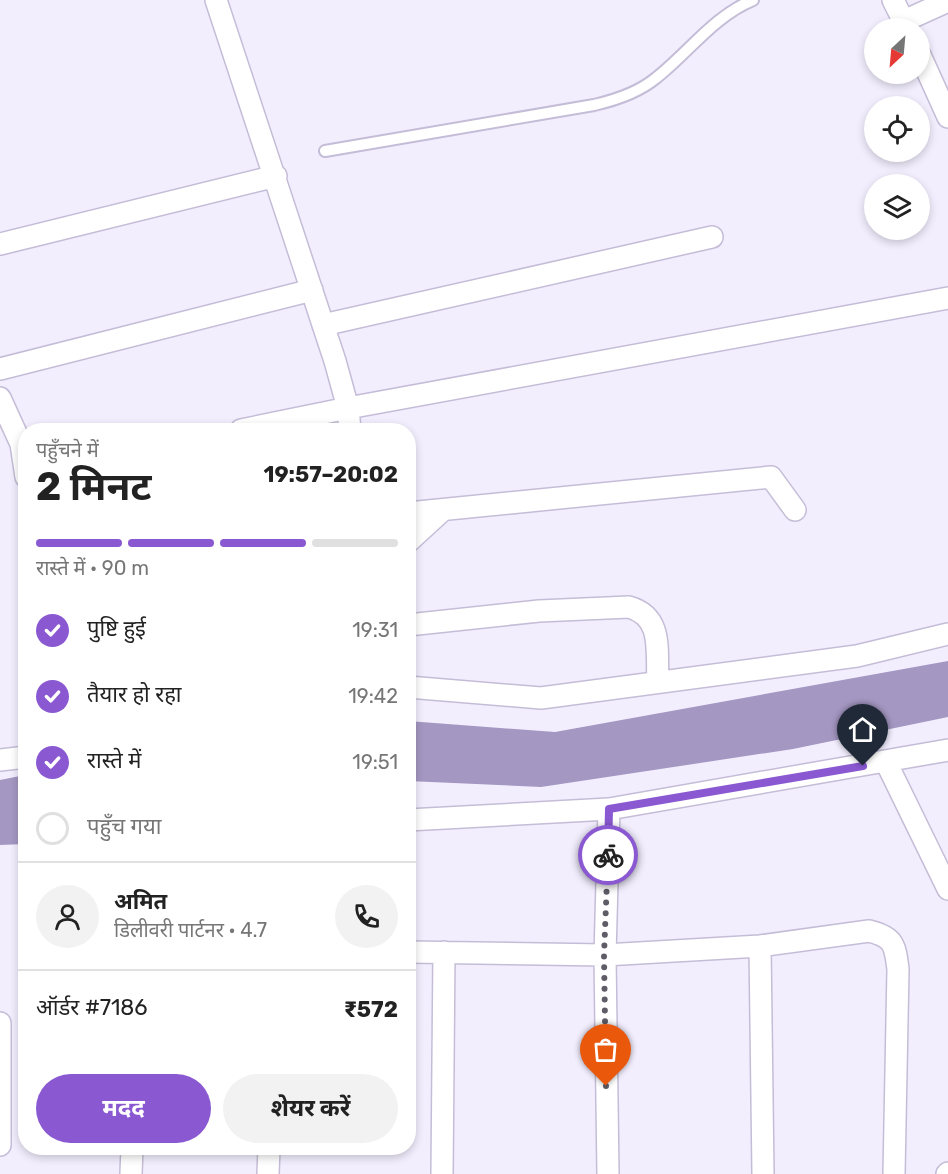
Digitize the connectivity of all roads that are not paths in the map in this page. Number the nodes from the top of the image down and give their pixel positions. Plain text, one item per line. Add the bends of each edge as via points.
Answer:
1 (216, 0) edge
2 (753, 0) edge
3 (893, 0) edge
4 (948, 1) edge
5 (902, 18) edge
6 (918, 18) edge
7 (930, 77) edge
8 (948, 117) edge
9 (324, 151) dead end
10 (276, 177) junction
11 (712, 237) dead end
12 (0, 244) edge
13 (312, 290) junction
14 (948, 298) edge
15 (323, 326) junction
16 (0, 369) edge
17 (0, 398) edge
18 (348, 408) junction
19 (275, 423) edge
20 (349, 423) edge
21 (18, 434) edge
22 (443, 510) junction
23 (795, 510) dead end
24 (416, 512) edge
25 (416, 535) edge
26 (416, 624) edge
27 (948, 634) edge
28 (658, 682) junction
29 (416, 688) edge
30 (948, 750) edge
31 (18, 758) edge
32 (0, 760) edge
33 (886, 762) junction
34 (609, 809) junction
35 (416, 820) edge
36 (948, 889) edge
37 (760, 946) junction
38 (416, 952) edge
39 (444, 952) junction
40 (604, 955) junction
41 (0, 1023) edge
42 (0, 1145) edge
43 (132, 1155) edge
44 (269, 1155) edge
45 (131, 1174) edge
46 (268, 1174) edge
47 (442, 1174) edge
48 (608, 1174) edge
49 (763, 1174) edge
50 (894, 1174) edge

1 - 10 street
2 - 9 lane via 706,32 656,79 623,98
3 - 5 street
4 - 6 street
7 - 8 street
10 - 12 street
10 - 13 street
11 - 15 street
13 - 15 street
13 - 16 street
14 - 18 street
15 - 18 street
17 - 21 street
18 - 19 street
18 - 20 street
22 - 23 street via 771,477
22 - 24 street
22 - 25 street
26 - 28 street via 539,611 629,607 646,614 654,628
27 - 28 street via 857,656
28 - 29 street via 541,698
30 - 33 street
31 - 32 street
33 - 34 street
33 - 36 street
34 - 35 street
34 - 40 street
37 - 40 street
37 - 49 street
37 - 50 street via 869,931 884,935 895,946 898,969
38 - 39 street
39 - 40 street
39 - 47 street
40 - 48 street
41 - 42 street
43 - 45 street
44 - 46 street

